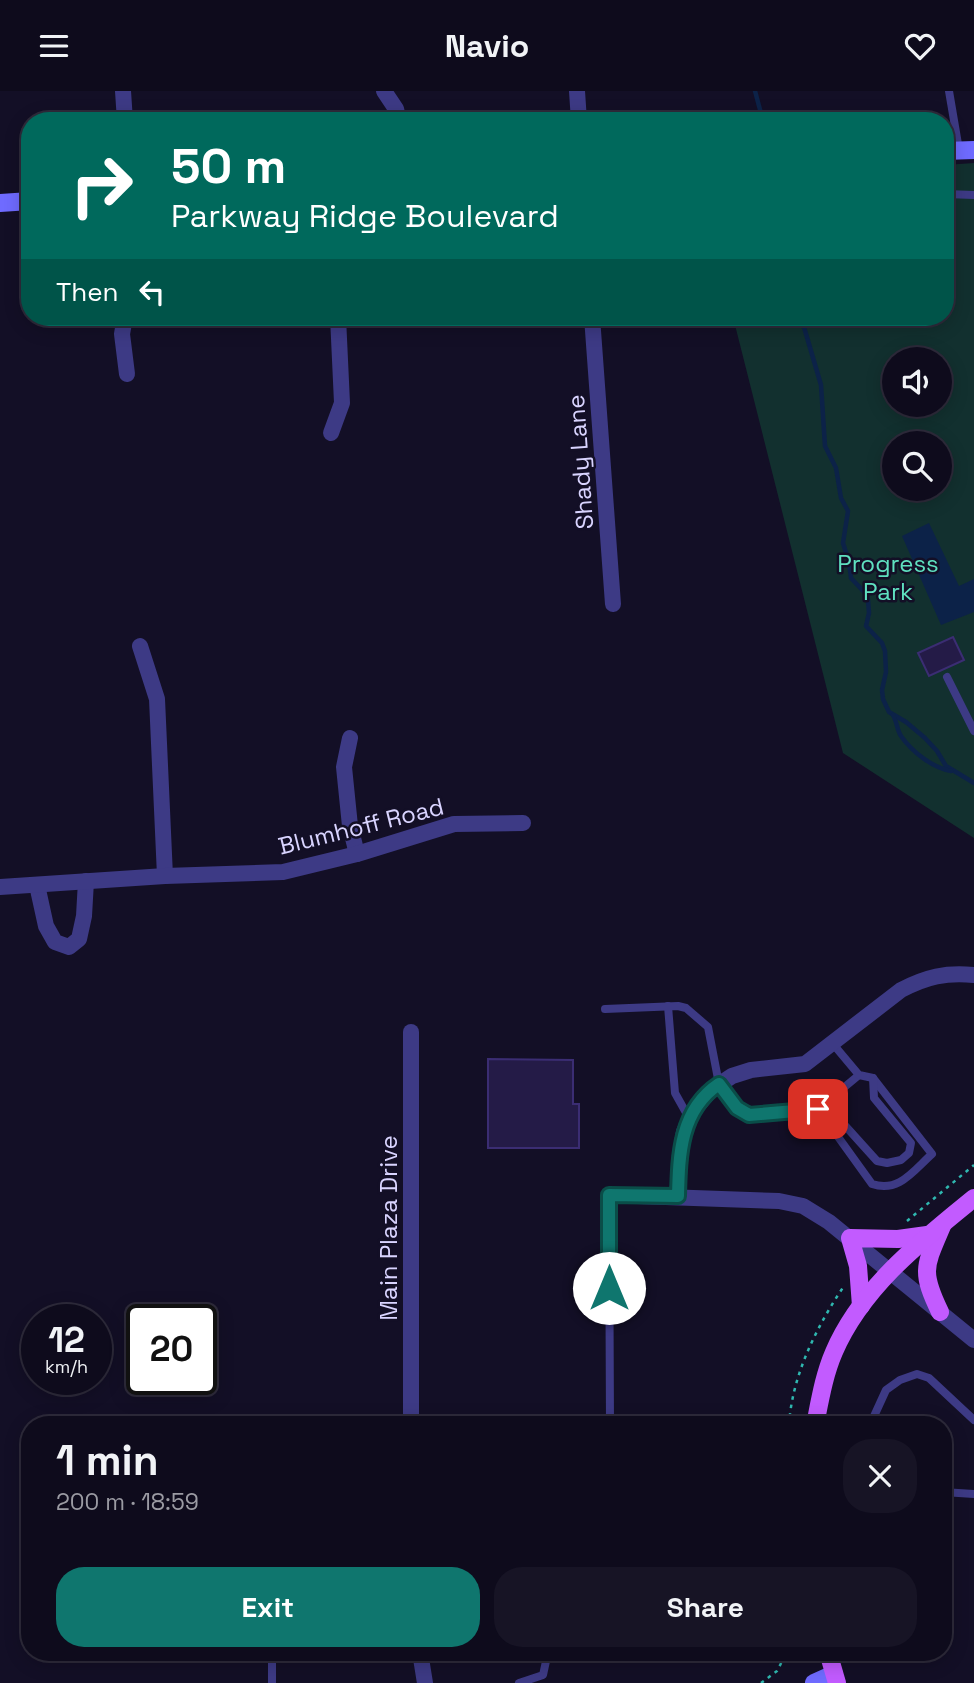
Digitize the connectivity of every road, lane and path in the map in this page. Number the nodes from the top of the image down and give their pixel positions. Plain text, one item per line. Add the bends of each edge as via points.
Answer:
1 (123, 91) edge
2 (384, 91) edge
3 (577, 91) edge
4 (949, 91) edge
5 (124, 112) edge
6 (397, 112) edge
7 (578, 112) edge
8 (953, 112) edge
9 (954, 120) edge
10 (959, 150) edge
11 (954, 194) edge
12 (974, 195) edge
13 (21, 201) edge
14 (0, 202) edge
15 (123, 326) edge
16 (338, 326) edge
17 (593, 326) edge
18 (127, 374) dead end
19 (331, 433) dead end
20 (613, 604) dead end
21 (140, 646) dead end
22 (947, 677) dead end
23 (974, 731) edge
24 (350, 738) dead end
25 (523, 823) dead end
26 (357, 854) junction
27 (165, 876) junction
28 (86, 881) junction
29 (37, 885) junction
30 (0, 887) edge
31 (974, 975) edge
32 (668, 1006) junction
33 (605, 1009) dead end
34 (411, 1032) dead end
35 (833, 1044) junction
36 (859, 1075) junction
37 (873, 1077) junction
38 (719, 1084) junction
39 (818, 1109) junction
40 (690, 1119) junction
41 (825, 1120) junction
42 (609, 1195) joint
43 (678, 1196) junction
44 (974, 1198) edge
45 (943, 1223) junction
46 (927, 1235) junction
47 (850, 1238) junction
48 (891, 1272) junction
49 (861, 1306) junction
50 (940, 1311) junction
51 (974, 1341) edge
52 (411, 1416) edge
53 (610, 1416) edge
54 (817, 1416) edge
55 (874, 1416) edge
56 (974, 1420) edge
57 (952, 1492) edge
58 (974, 1493) edge
59 (272, 1661) edge
60 (421, 1661) edge
61 (546, 1661) edge
62 (782, 1661) edge
63 (830, 1661) edge
64 (835, 1679) edge
65 (272, 1683) edge
66 (425, 1683) edge
67 (519, 1683) edge
68 (761, 1683) edge
69 (814, 1683) edge

1 - 5 street
2 - 6 street
3 - 7 street
4 - 8 lane
9 - 10 lane
11 - 12 lane
13 - 14 street
15 - 18 street
16 - 19 street via 342,403
17 - 20 street, Shady Lane
21 - 27 street via 157,699
22 - 23 lane
24 - 26 street via 344,767
25 - 26 street, Blumhoff Road via 454,824
26 - 27 street, Blumhoff Road via 283,871
27 - 28 street, Blumhoff Road
28 - 29 street, Blumhoff Road
28 - 29 street via 79,939 69,947 55,942 46,926
29 - 30 street, Blumhoff Road
31 - 35 street via 955,973 919,981
32 - 33 lane
32 - 38 lane via 686,1008 708,1027
32 - 40 lane via 675,1093
34 - 52 street, Main Plaza Drive
35 - 36 lane
35 - 38 street via 805,1063 751,1070
36 - 37 lane
36 - 39 lane
37 - 41 lane via 874,1098 911,1143 909,1153 901,1160 877,1161 840,1120
37 - 41 lane via 932,1154 916,1169 899,1184 884,1188 872,1184
38 - 39 lane via 737,1108 749,1115
38 - 40 street
39 - 41 lane
40 - 43 street via 680,1154
42 - 43 street
42 - 53 lane
43 - 47 street via 803,1206
44 - 45 main road
45 - 46 main road
45 - 50 main road via 926,1266 929,1288
46 - 47 main road
46 - 48 main road
47 - 48 street
47 - 49 main road
48 - 49 main road
48 - 50 street
49 - 54 main road via 834,1353
50 - 51 street
55 - 56 lane via 886,1390 917,1374 929,1378
57 - 58 lane
59 - 65 lane
60 - 66 street
61 - 67 lane via 543,1675
62 - 68 path
63 - 64 main road
64 - 69 street

